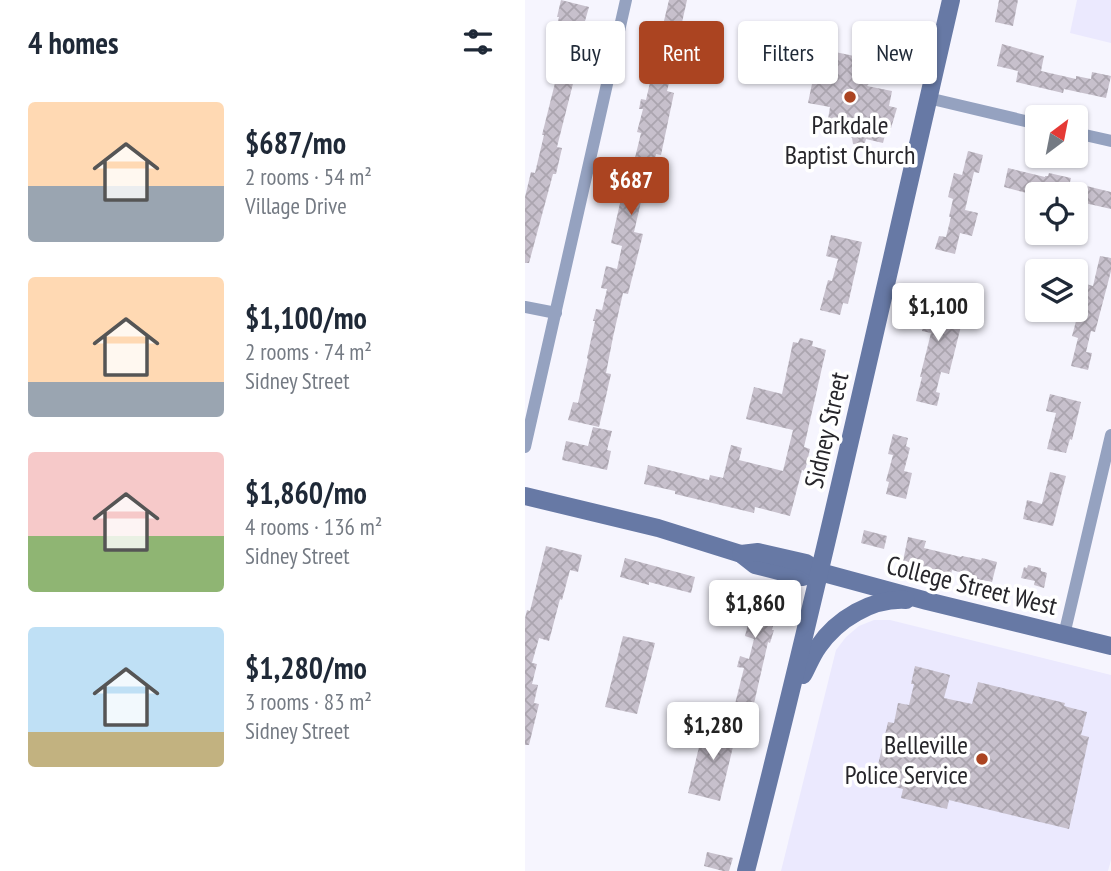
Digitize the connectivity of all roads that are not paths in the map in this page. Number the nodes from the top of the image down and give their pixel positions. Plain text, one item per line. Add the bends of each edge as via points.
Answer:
1 (626, 0) edge
2 (951, 0) edge
3 (928, 98) junction
4 (1025, 121) edge
5 (1089, 136) edge
6 (1111, 141) edge
7 (525, 307) edge
8 (556, 313) junction
9 (1111, 436) edge
10 (525, 447) edge
11 (525, 496) edge
12 (820, 572) junction
13 (927, 601) junction
14 (1064, 635) junction
15 (1111, 646) edge
16 (790, 698) junction
17 (746, 871) edge

1 - 8 street
2 - 3 main road, Sidney Street
3 - 4 street
3 - 12 main road, Sidney Street
5 - 6 street
7 - 8 street
8 - 10 street
9 - 14 street
11 - 12 main road, College Street West via 658,528 741,554 758,552 806,563
12 - 13 main road, College Street West
12 - 16 main road, Sidney Street
13 - 14 main road, College Street West
13 - 16 main road via 894,599 869,606 838,624 818,647
14 - 15 main road, College Street West
16 - 17 main road, Sidney Street

